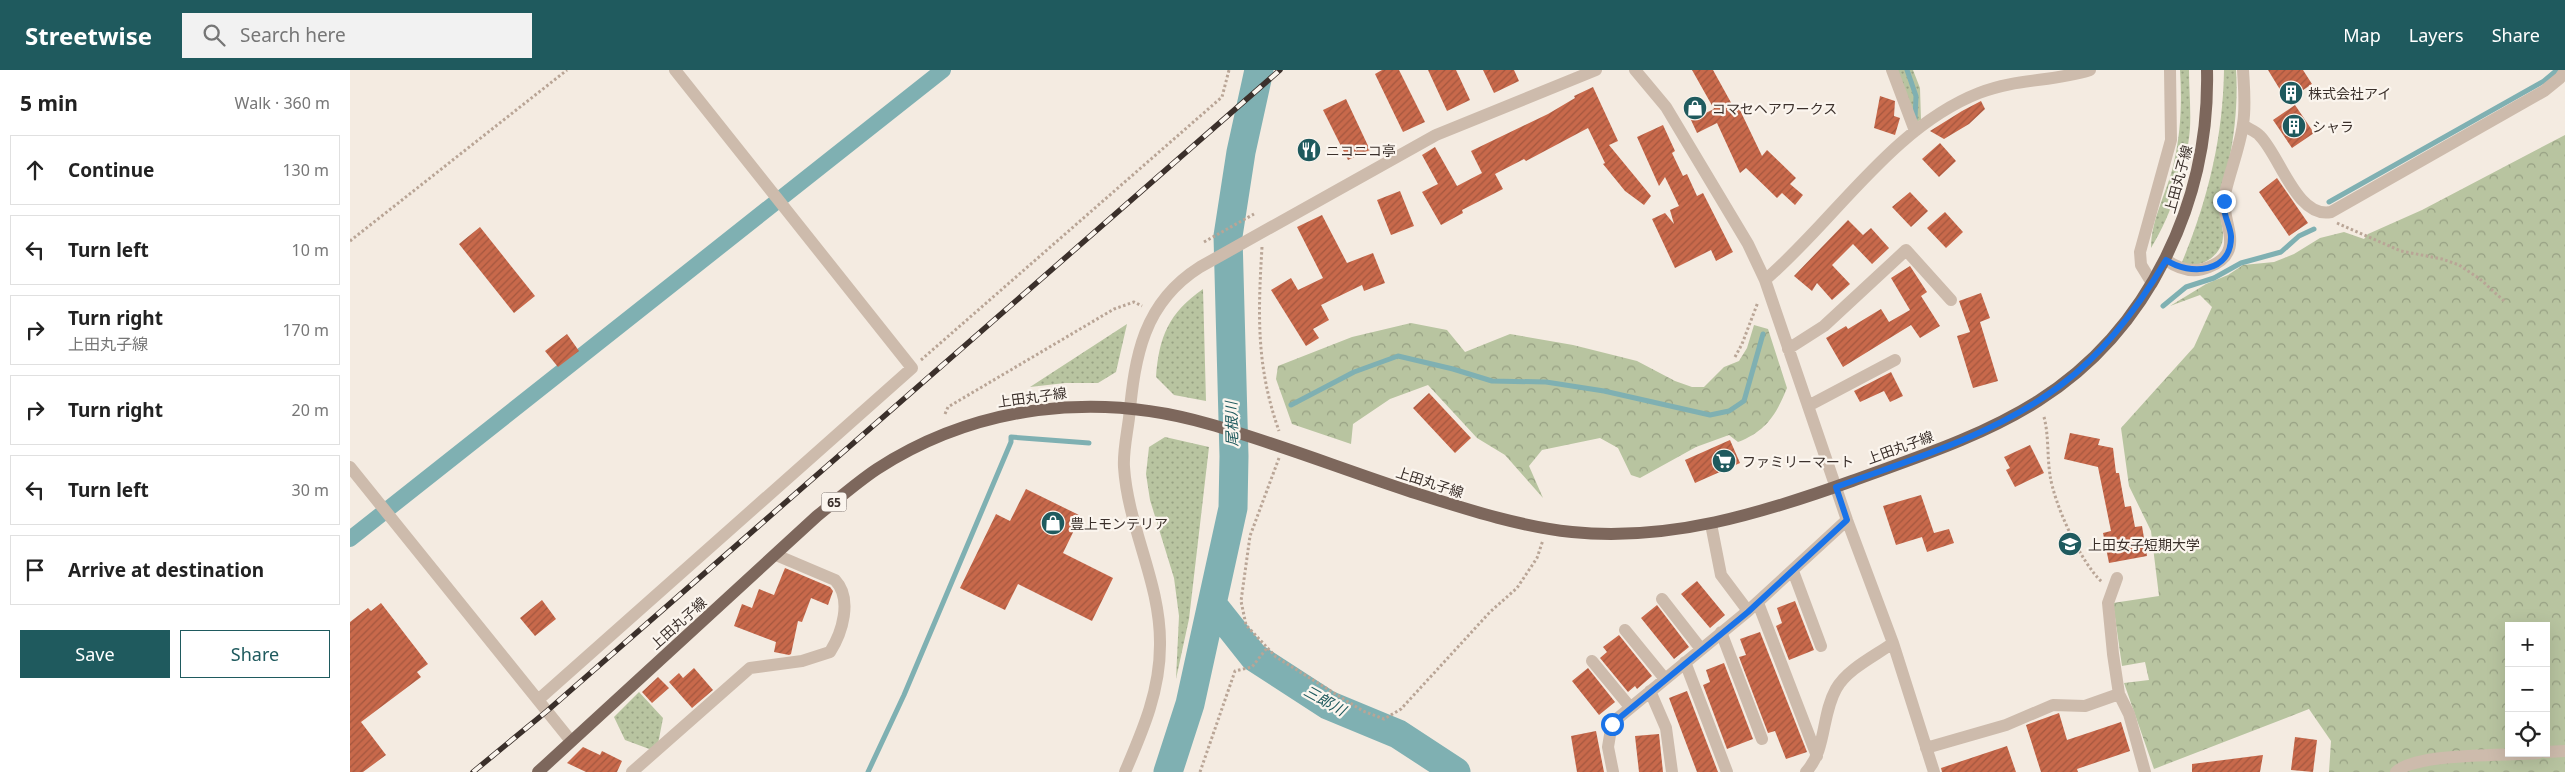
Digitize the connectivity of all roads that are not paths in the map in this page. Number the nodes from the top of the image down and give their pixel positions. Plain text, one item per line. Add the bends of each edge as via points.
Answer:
1 (675, 70) edge
2 (1596, 70) edge
3 (1635, 70) edge
4 (1892, 70) edge
5 (2090, 70) edge
6 (2170, 70) edge
7 (2206, 70) edge
8 (2243, 70) edge
9 (2565, 71) edge
10 (2243, 125) junction
11 (1915, 131) junction
12 (2166, 260) junction
13 (2152, 283) junction
14 (1766, 285) junction
15 (1951, 300) dead end
16 (1788, 349) junction
17 (1895, 360) dead end
18 (1808, 406) junction
19 (1130, 409) junction
20 (350, 467) edge
21 (1836, 487) junction
22 (1847, 520) junction
23 (1710, 524) junction
24 (776, 554) junction
25 (1794, 571) junction
26 (2115, 584) road end
27 (1662, 600) dead end
28 (1753, 607) junction
29 (1625, 630) dead end
30 (1721, 632) junction
31 (1893, 643) junction
32 (1822, 646) dead end
33 (1701, 649) junction
34 (1592, 661) dead end
35 (1685, 662) junction
36 (1665, 679) junction
37 (1650, 691) junction
38 (2119, 694) junction
39 (538, 700) junction
40 (1630, 707) junction
41 (1762, 740) dead end
42 (571, 741) junction
43 (1926, 748) junction
44 (2565, 751) edge
45 (2550, 752) edge
46 (2505, 755) edge
47 (1818, 756) junction
48 (538, 772) edge
49 (632, 772) edge
50 (1125, 772) edge
51 (1613, 772) edge
52 (1672, 772) edge
53 (1727, 772) edge
54 (1806, 772) edge
55 (1934, 772) edge
56 (2145, 772) edge
57 (2396, 772) edge

1 - 39 street via 912,368
2 - 19 street via 1436,135 1178,282 1154,311 1139,353
3 - 14 street via 1666,107 1686,138 1748,244
4 - 11 street
5 - 11 street via 1992,88 1976,94
6 - 13 street via 2171,140 2140,252 2141,265
7 - 12 main road, 上田丸子線 / 65 via 2205,126 2197,173 2183,220
8 - 10 street
9 - 10 street via 2544,90 2325,214 2310,209 2260,135
10 - 12 street via 2224,196 2224,212 2231,237 2228,251 2220,261 2204,270 2182,269
11 - 14 street via 1884,158
12 - 13 main road, 上田丸子線 / 65
13 - 21 main road, 上田丸子線 / 65 via 2093,356 2039,400 1963,439
14 - 16 street
15 - 16 street via 1906,250 1824,326
16 - 18 street
17 - 18 street
18 - 21 street
19 - 23 main road, 上田丸子線 / 65 via 1209,424 1485,515 1574,532 1642,533
19 - 24 main road, 上田丸子線 / 65 via 1043,408 1001,415 955,429 876,470 817,516
19 - 50 street via 1124,467 1154,588 1160,644 1150,711
20 - 39 street
21 - 22 street
21 - 23 main road, 上田丸子線 / 65
22 - 25 street
22 - 31 street
23 - 28 street via 1720,574
24 - 42 main road, 上田丸子線 / 65
24 - 49 street via 835,580 842,587 842,627 833,647 822,657 750,668
25 - 28 street
25 - 32 street
26 - 38 street via 2108,603
27 - 33 street
28 - 30 street
28 - 47 street
29 - 36 street
30 - 33 street
30 - 41 street
31 - 43 street
31 - 47 street via 1855,670 1836,690
33 - 35 street
34 - 40 street
35 - 36 street
35 - 53 street
36 - 37 street
37 - 40 street
37 - 52 street via 1666,728
38 - 43 street via 2085,706 2053,705 2006,725
38 - 56 street via 2129,714
39 - 42 street
40 - 51 street via 1612,724 1608,747
42 - 48 main road, 上田丸子線 / 65
43 - 55 street
44 - 45 street
46 - 57 street via 2413,764
47 - 54 street

